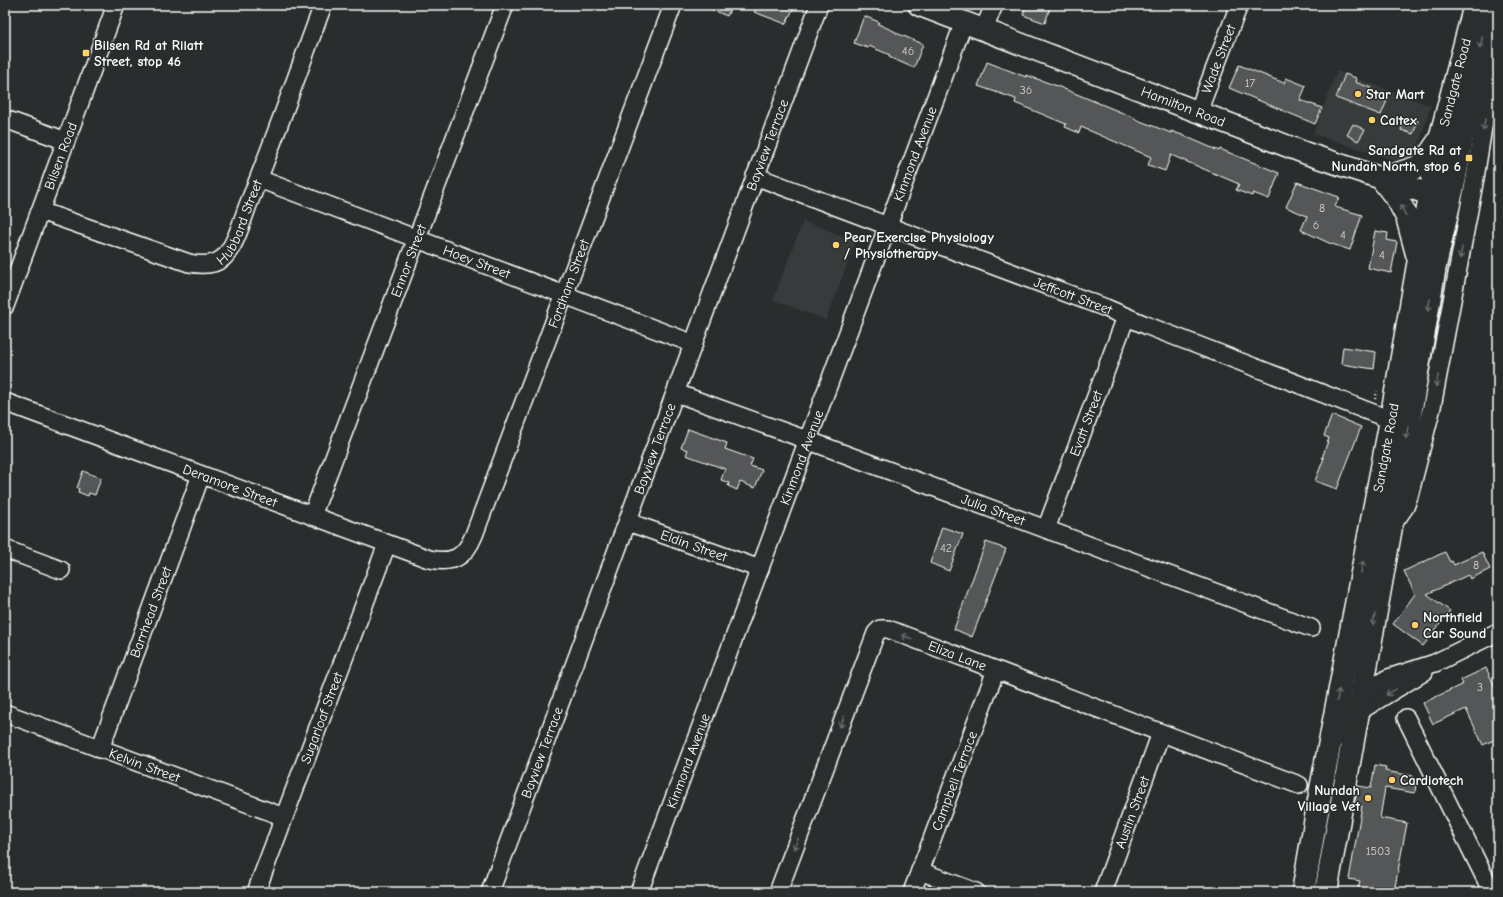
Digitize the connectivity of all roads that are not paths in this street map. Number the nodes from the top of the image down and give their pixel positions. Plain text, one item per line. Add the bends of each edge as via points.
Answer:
1 (116, 5) edge
2 (323, 5) edge
3 (505, 5) edge
4 (673, 5) edge
5 (819, 5) edge
6 (919, 5) edge
7 (994, 5) edge
8 (1239, 5) edge
9 (1475, 5) edge
10 (1489, 5) edge
11 (964, 22) junction
12 (984, 29) junction
13 (1498, 32) edge
14 (1493, 92) edge
15 (1198, 112) junction
16 (5, 119) edge
17 (1440, 139) junction
18 (66, 141) junction
19 (755, 176) junction
20 (259, 179) junction
21 (1382, 179) junction
22 (1440, 198) junction
23 (40, 211) junction
24 (887, 226) junction
25 (416, 239) junction
26 (1419, 260) junction
27 (564, 295) junction
28 (5, 306) edge
29 (1126, 317) junction
30 (694, 344) junction
31 (676, 394) junction
32 (5, 402) edge
33 (1391, 420) junction
34 (807, 440) junction
35 (201, 475) junction
36 (312, 516) junction
37 (628, 522) junction
38 (1391, 526) junction
39 (1046, 529) junction
40 (387, 544) junction
41 (5, 549) edge
42 (457, 558) joint
43 (760, 569) junction
44 (61, 570) dead end
45 (1311, 628) dead end
46 (1498, 632) edge
47 (996, 670) junction
48 (1360, 703) junction
49 (5, 714) edge
50 (1406, 718) dead end
51 (1161, 733) junction
52 (100, 748) junction
53 (1299, 785) dead end
54 (284, 817) junction
55 (920, 871) junction
56 (1304, 890) edge
57 (256, 892) edge
58 (490, 892) edge
59 (639, 892) edge
60 (778, 892) edge
61 (912, 892) edge
62 (976, 892) edge
63 (1103, 892) edge
64 (1326, 892) edge
65 (1492, 892) edge

1 - 18 street, Bilsen Road
2 - 20 street, Hubbard Street
3 - 25 street, Ennor Street
4 - 27 street, Fordham Street
5 - 19 street, Bayview Terrace
6 - 11 main road, Hamilton Road
7 - 12 street
8 - 15 street, Wade Street
9 - 17 highway, Sandgate Road
10 -> 22 highway, Sandgate Road via 1472,81
11 - 12 main road, Hamilton Road
11 - 24 street, Kinmond Avenue
12 - 15 main road, Hamilton Road
13 - 14 street, Sandgate Road
14 -> 38 street, Sandgate Road via 1432,407 1409,496 1405,507
15 - 21 main road, Hamilton Road
16 - 18 street
17 - 21 highway via 1418,167
17 - 22 highway, Sandgate Road
18 - 23 street, Bilsen Road
19 - 24 street, Jeffcott Street
19 - 30 street, Bayview Terrace
20 - 23 street, Hubbard Street via 229,251 223,258 207,264 178,260
20 - 25 street, Hoey Street
21 - 22 main road, Hamilton Road
26 -> 21 highway via 1407,217
22 - 26 highway, Sandgate Road
22 -> 38 highway, Sandgate Road via 1435,266
23 - 28 street, Bilsen Road
24 - 29 street, Jeffcott Street
24 - 34 street, Kinmond Avenue
25 - 27 street, Hoey Street
25 - 36 street, Ennor Street
26 - 33 highway, Sandgate Road
27 - 30 street, Hoey Street
27 - 42 street, Fordham Street via 474,535 466,550
29 - 33 street, Jeffcott Street
29 - 39 street, Evatt Street
30 - 31 street, Bayview Terrace
31 - 34 street, Julia Street
31 - 37 street, Bayview Terrace
32 - 35 street, Deramore Street
56 -> 33 highway, Sandgate Road via 1345,656
34 - 39 street, Julia Street
34 - 43 street, Kinmond Avenue
35 - 36 street, Deramore Street
35 - 52 street, Barrhead Street
36 - 40 street, Deramore Street
37 - 43 street, Eldin Street
37 - 58 street, Bayview Terrace
38 -> 48 highway, Sandgate Road
39 - 45 street, Julia Street
40 - 42 street, Deramore Street via 437,561
40 - 54 street, Sugarloaf Street
41 - 44 street
43 - 59 street, Kinmond Avenue
46 - 48 street via 1435,663 1388,678
47 - 51 street, Eliza Lane
47 - 55 street, Campbell Terrace
47 -> 60 street, Eliza Lane via 888,629 877,631
48 - 56 street via 1349,710 1345,718 1319,861
48 - 64 highway, Sandgate Road
49 - 52 street, Kelvin Street
50 - 65 street
51 - 53 street, Eliza Lane
51 - 63 street, Austin Street
52 - 54 street, Kelvin Street
54 - 57 street, Sugarloaf Street
55 - 61 street, Campbell Terrace
55 - 62 street

